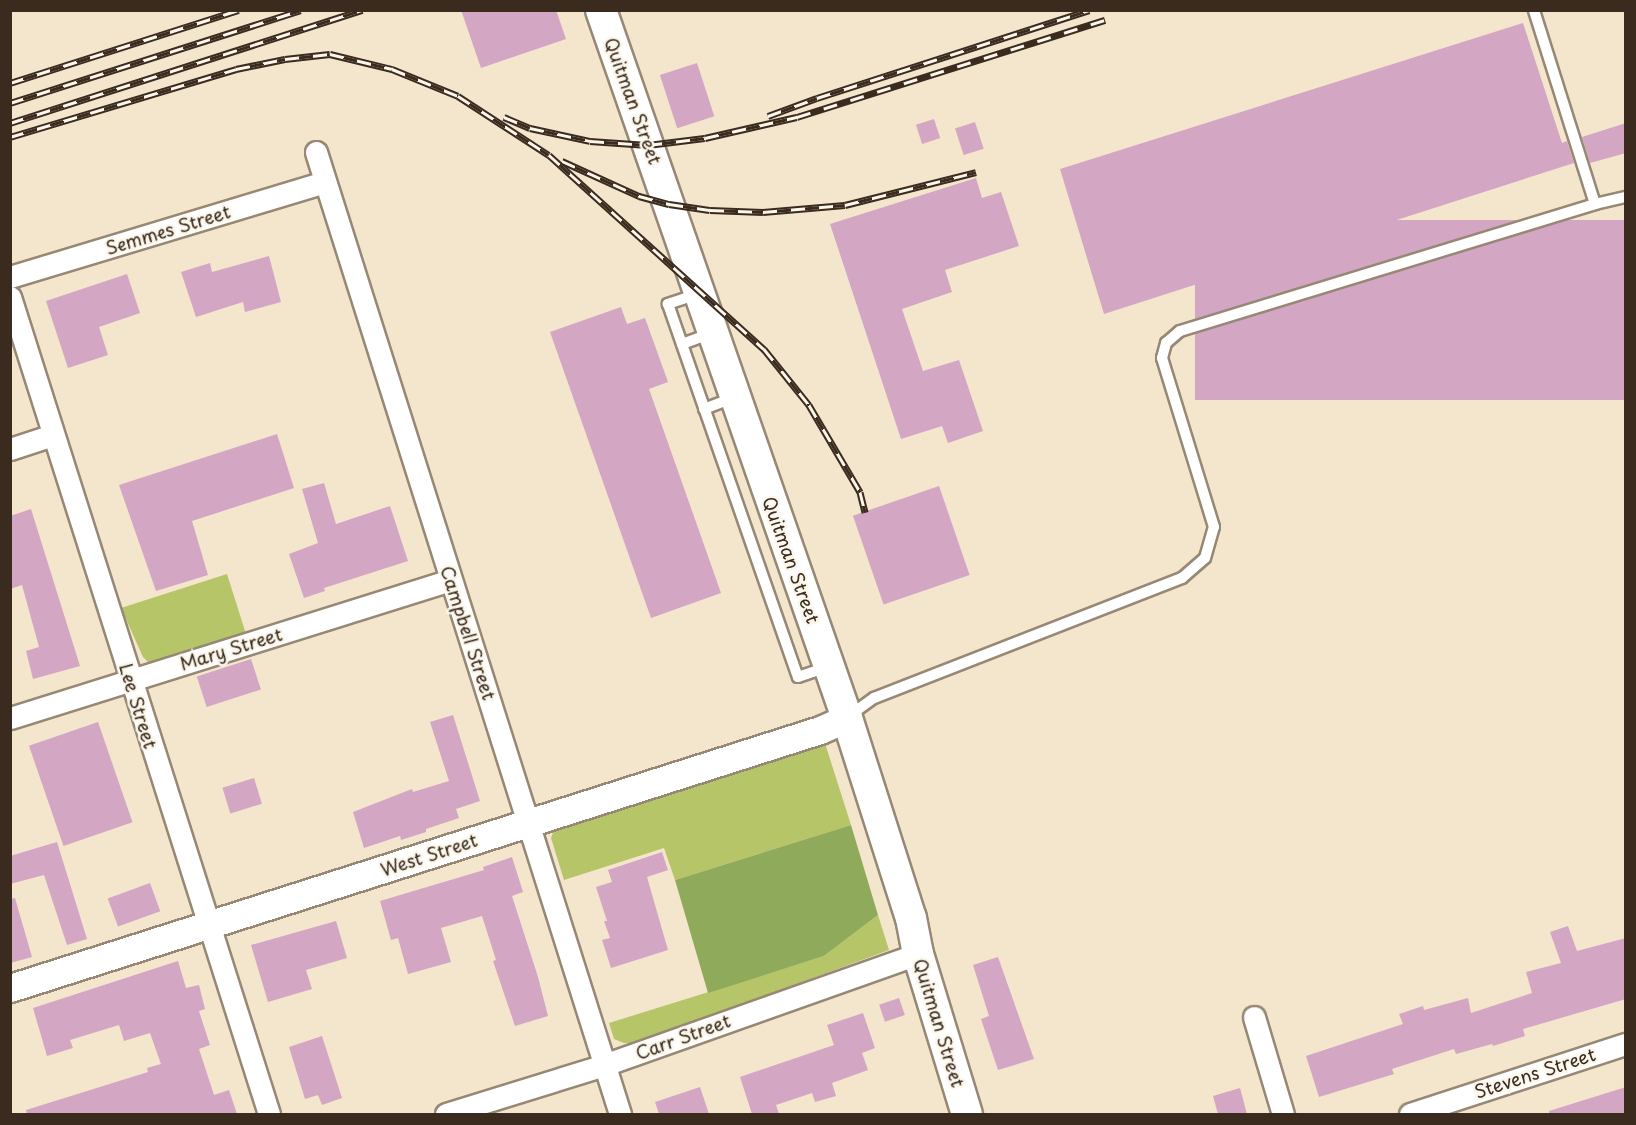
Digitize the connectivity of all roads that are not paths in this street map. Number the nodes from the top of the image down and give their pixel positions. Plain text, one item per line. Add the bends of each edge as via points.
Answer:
1 (600, 10) edge
2 (1534, 10) edge
3 (316, 152) dead end
4 (325, 182) junction
5 (1626, 197) edge
6 (1595, 204) junction
7 (10, 277) edge
8 (699, 294) junction
9 (10, 297) edge
10 (712, 333) junction
11 (682, 344) junction
12 (734, 398) junction
13 (704, 409) junction
14 (53, 435) junction
15 (10, 448) edge
16 (452, 580) junction
17 (829, 667) junction
18 (130, 681) junction
19 (10, 718) edge
20 (847, 718) junction
21 (528, 823) junction
22 (207, 925) junction
23 (918, 954) junction
24 (10, 988) edge
25 (1254, 1017) dead end
26 (1626, 1044) edge
27 (604, 1065) junction
28 (269, 1114) edge
29 (447, 1114) edge
30 (620, 1114) edge
31 (967, 1114) edge
32 (1283, 1114) edge
33 (1410, 1114) edge

1 - 8 main road, Quitman Street
2 - 6 lane
3 - 4 street, Campbell Street
4 - 7 street, Semmes Street
4 - 16 street, Campbell Street
5 - 6 lane
6 - 20 lane via 1180,331 1166,343 1162,358 1214,526 1205,558 1182,578 874,698
8 - 10 main road, Quitman Street
8 - 11 lane via 668,303
9 - 14 street, Lee Street
10 - 11 lane
10 - 12 main road, Quitman Street
11 - 13 lane
12 - 13 lane
12 - 17 main road, Quitman Street
13 - 17 lane via 798,677
14 - 15 street
14 - 18 street, Lee Street
16 - 18 street, Mary Street
16 - 21 street, Campbell Street
17 - 20 main road, Quitman Street
18 - 19 street, Mary Street
18 - 22 street, Lee Street
20 - 21 street, West Street
20 - 23 main road, Quitman Street via 911,918
21 - 22 street, West Street
21 - 27 street, Campbell Street
22 - 24 street, West Street
22 - 28 street, Lee Street
23 - 27 street, Carr Street
23 - 31 main road, Quitman Street
25 - 32 street
26 - 33 street, Stevens Street
27 - 29 street, Carr Street
27 - 30 street, Campbell Street

